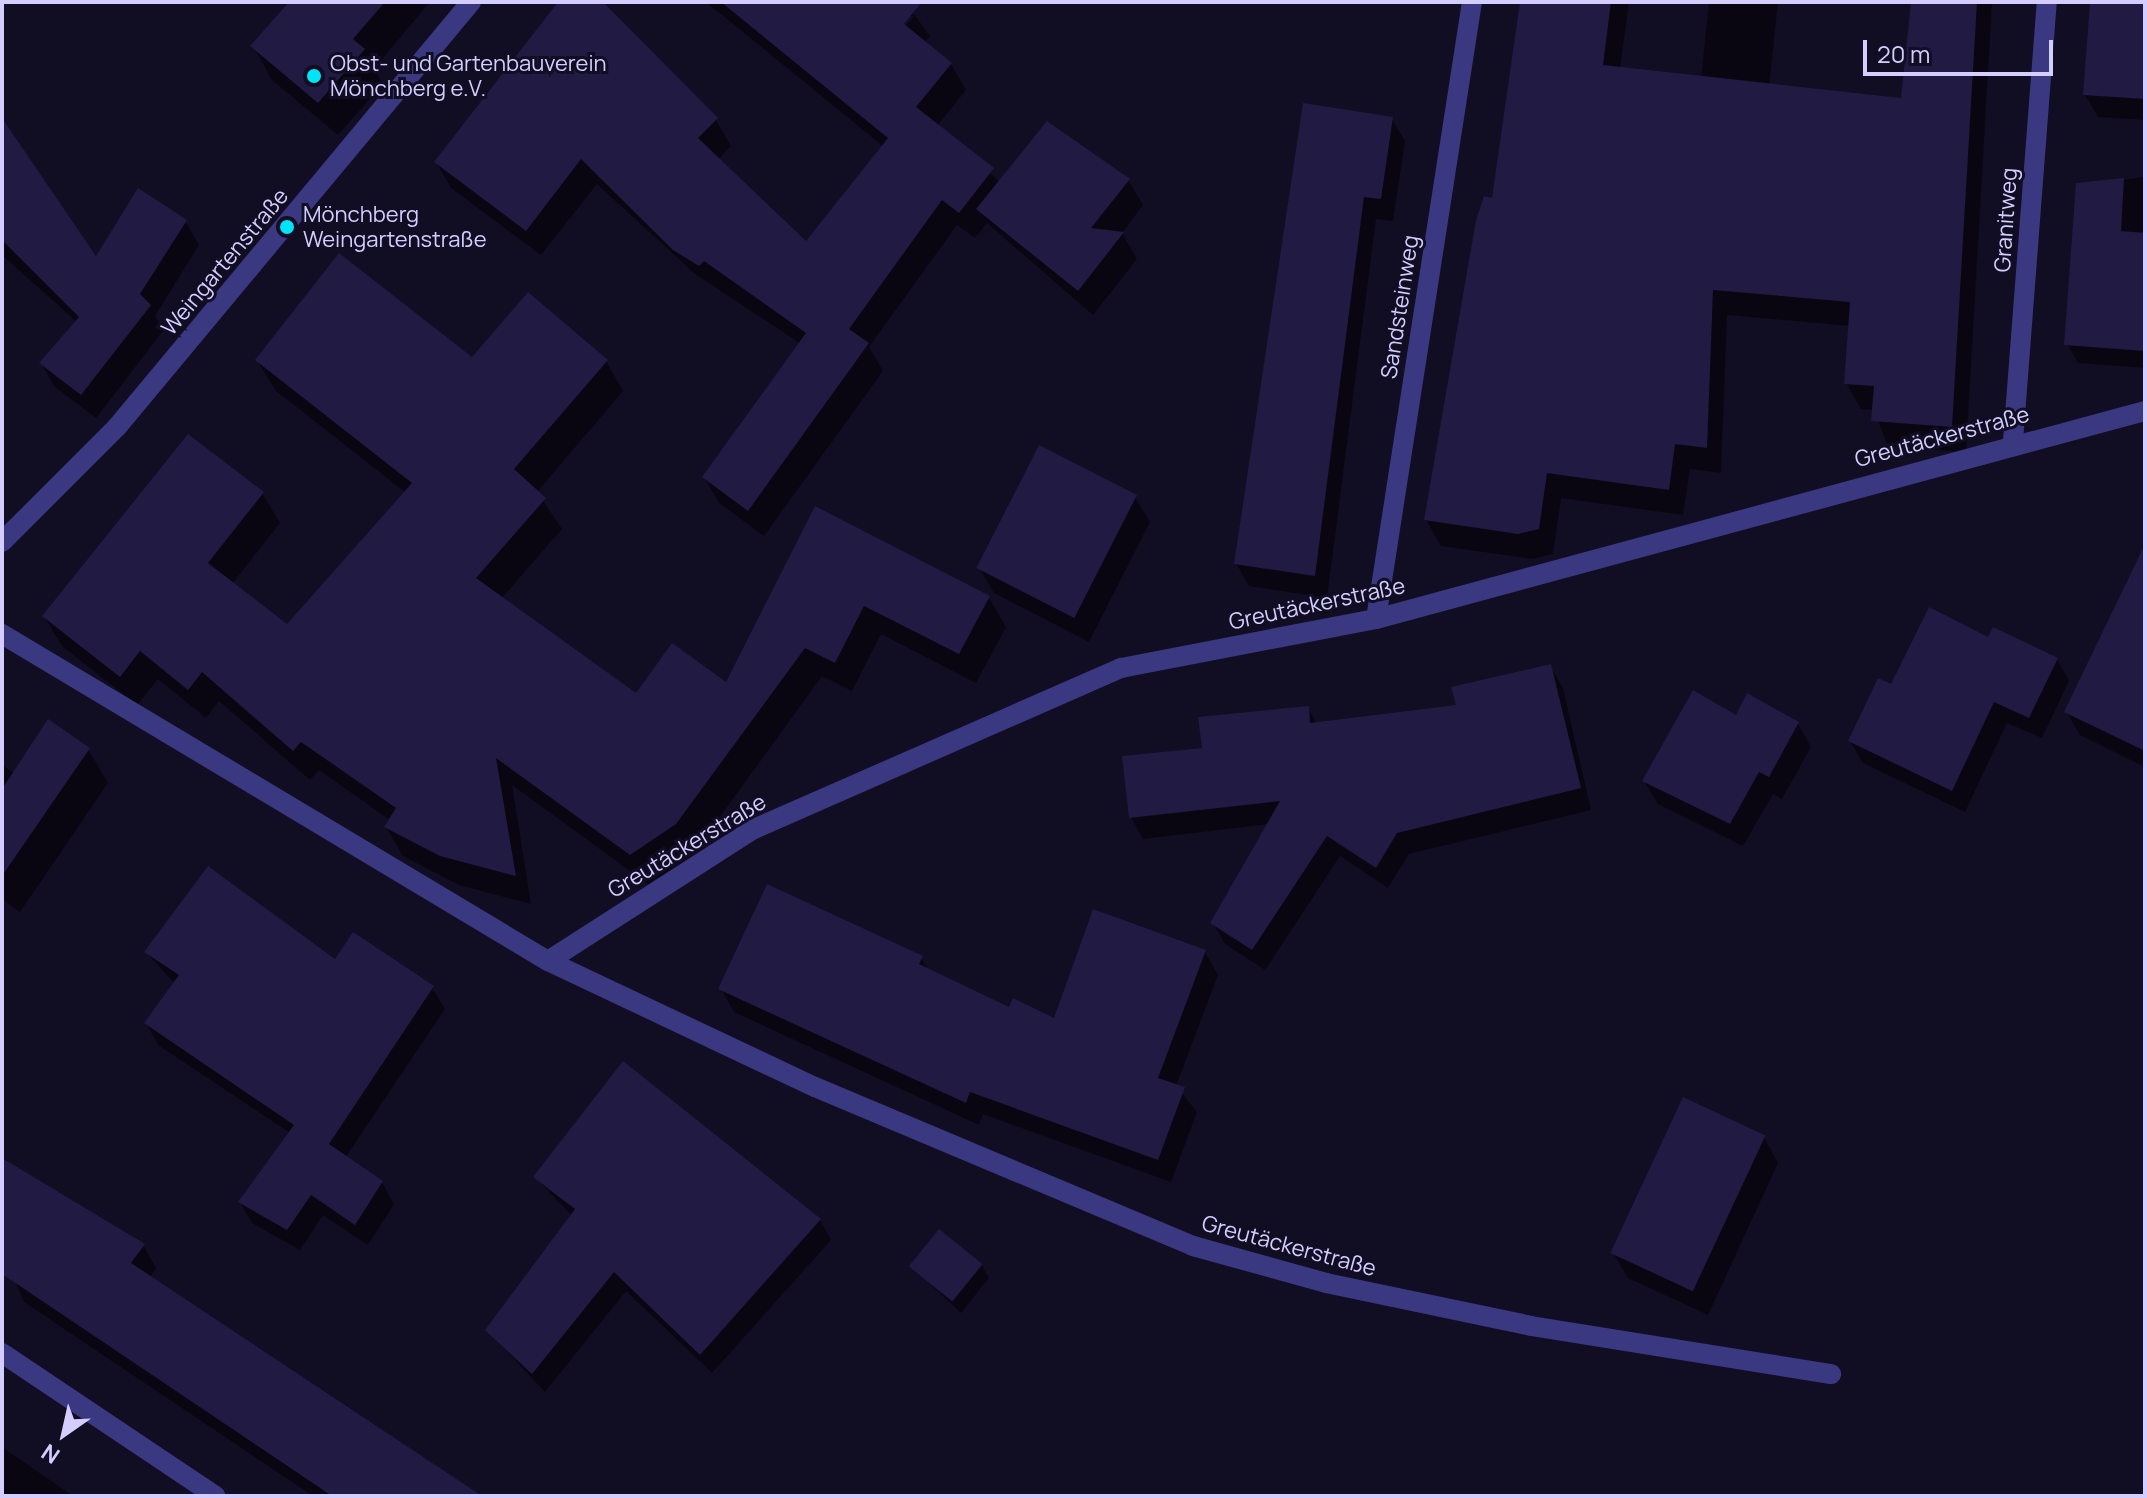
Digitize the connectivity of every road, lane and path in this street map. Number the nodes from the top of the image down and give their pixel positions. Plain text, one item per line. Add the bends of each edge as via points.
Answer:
1 (471, 2) edge
2 (1472, 2) edge
3 (2047, 2) edge
4 (2145, 411) edge
5 (2013, 441) junction
6 (2, 542) edge
7 (1376, 619) junction
8 (2, 634) edge
9 (548, 961) junction
10 (2, 1353) edge
11 (1831, 1374) dead end
12 (216, 1496) edge

1 - 6 street, Weingartenstraße via 117,427
2 - 7 street, Sandsteinweg
3 - 5 street, Granitweg
4 - 5 street, Greutäckerstraße
5 - 7 street, Greutäckerstraße
7 - 9 street, Greutäckerstraße via 1093,680 754,829
8 - 9 street, Greutäckerstraße
9 - 11 street, Greutäckerstraße via 815,1087 1193,1246 1326,1283 1531,1326
10 - 12 street

